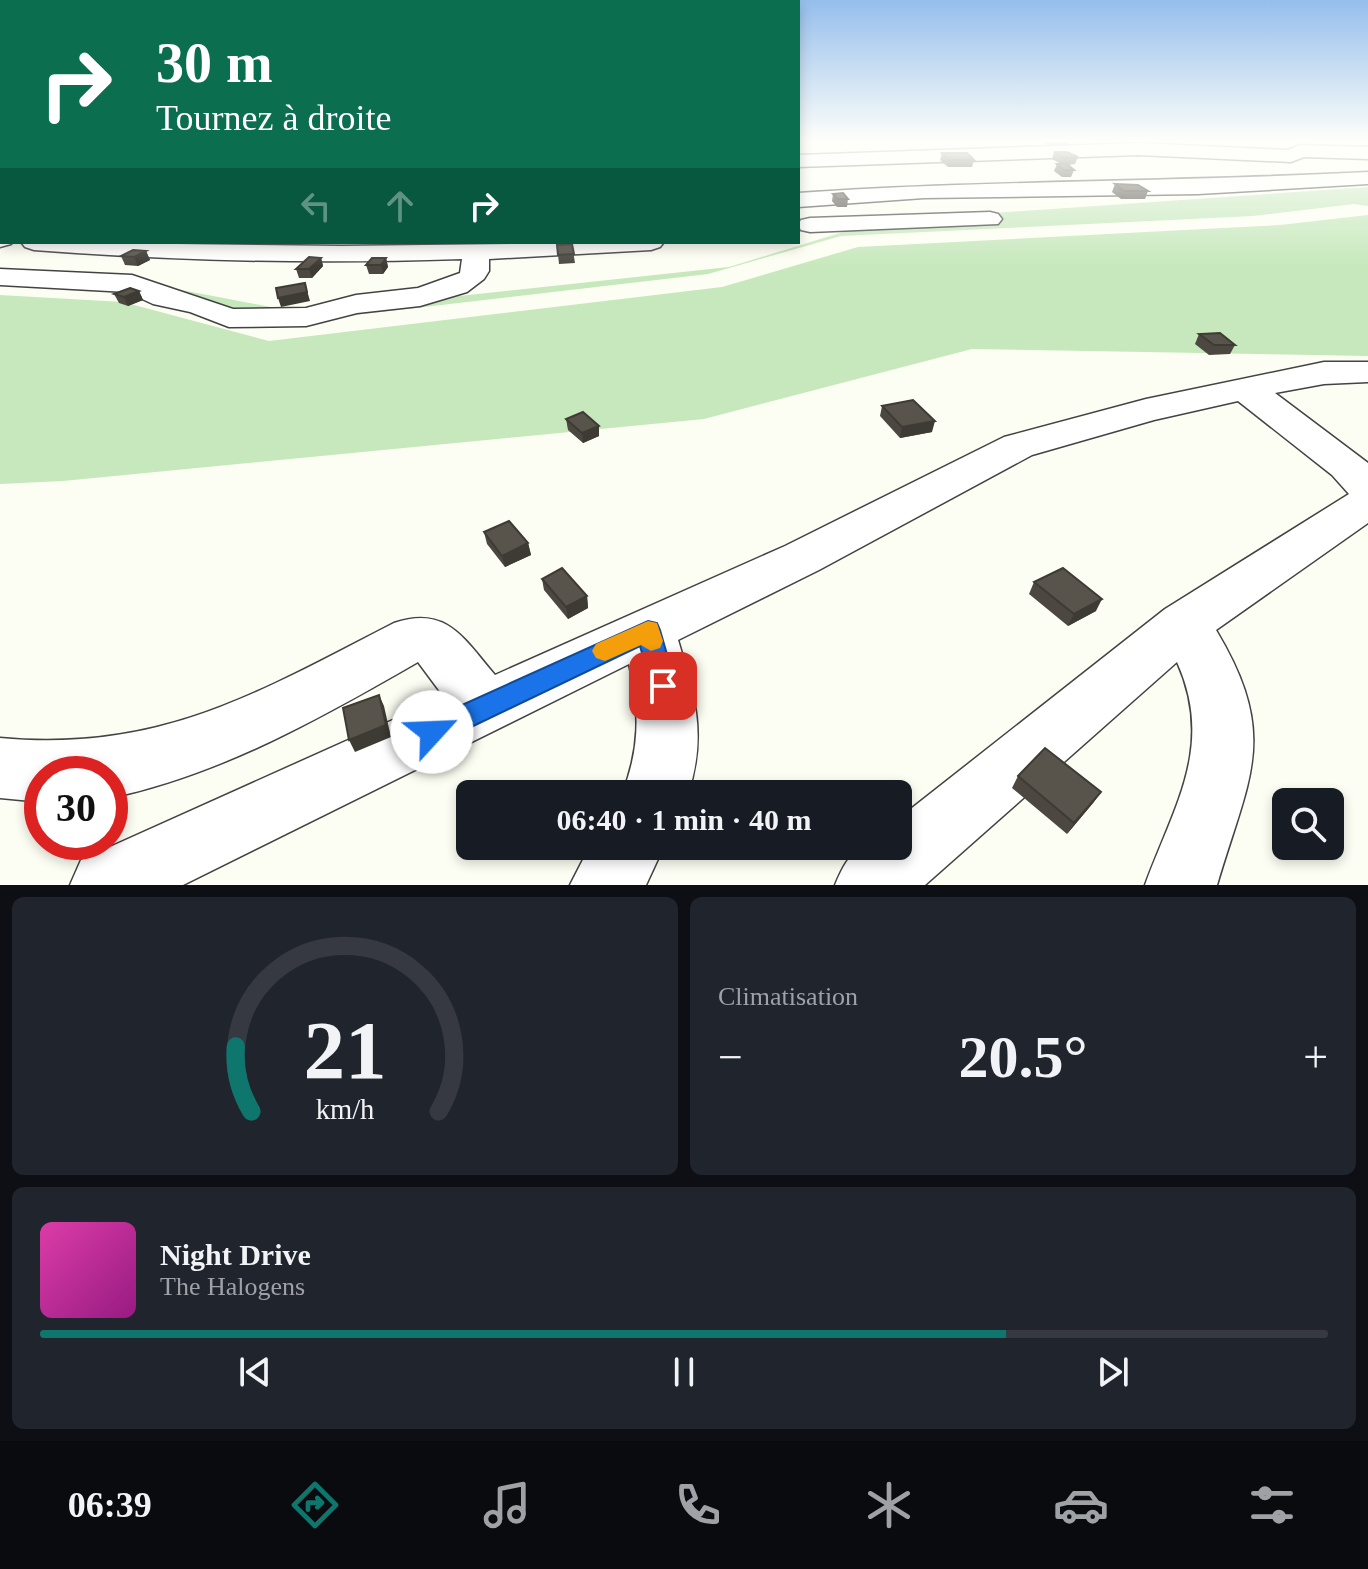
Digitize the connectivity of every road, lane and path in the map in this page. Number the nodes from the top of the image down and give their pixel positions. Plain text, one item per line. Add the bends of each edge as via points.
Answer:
1 (1268, 183) edge
2 (800, 187) edge
3 (924, 191) junction
4 (800, 200) edge
5 (990, 219) dead end
6 (800, 226) edge
7 (59, 244) edge
8 (616, 244) edge
9 (359, 249) edge
10 (476, 252) junction
11 (0, 277) edge
12 (341, 280) dead end
13 (1368, 372) edge
14 (1247, 390) junction
15 (1368, 488) edge
16 (1368, 502) edge
17 (1184, 624) junction
18 (648, 630) junction
19 (486, 707) junction
20 (0, 768) edge
21 (661, 780) edge
22 (621, 860) edge
23 (106, 885) edge
24 (606, 885) edge
25 (871, 885) edge
26 (1181, 885) edge

1 - 3 street
2 - 3 street
3 - 4 street
5 - 6 street
7 - 9 street
8 - 10 street
9 - 10 street
9 - 12 street
10 - 11 street via 475,271 457,286 306,317 229,318 132,284
13 - 14 street via 1324,373
14 - 15 street
14 - 18 street via 1146,410 1018,446 802,558
16 - 17 street
17 - 25 street
17 - 26 street via 1207,663 1223,710 1222,756
18 - 19 street
18 - 21 street via 670,714 667,766
19 - 20 street via 430,639 413,638 279,710 164,757 51,773
19 - 23 street
22 - 24 street

